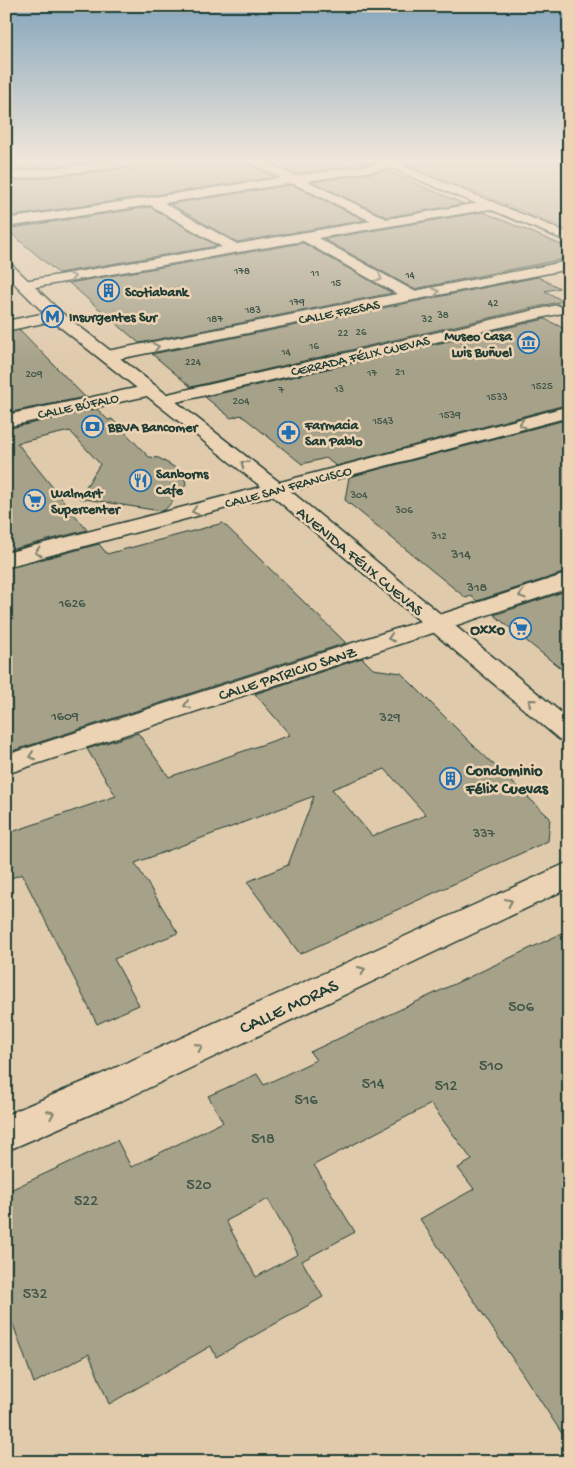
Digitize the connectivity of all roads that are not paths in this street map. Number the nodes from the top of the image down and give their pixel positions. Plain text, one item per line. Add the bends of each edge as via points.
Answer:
1 (198, 228) edge
2 (360, 228) edge
3 (544, 228) edge
4 (306, 237) junction
5 (569, 238) edge
6 (235, 249) junction
7 (569, 265) edge
8 (7, 268) edge
9 (24, 285) junction
10 (413, 297) junction
11 (557, 310) dead end
12 (56, 316) junction
13 (6, 326) edge
14 (108, 356) junction
15 (157, 395) junction
16 (569, 411) edge
17 (6, 421) edge
18 (276, 489) junction
19 (6, 560) edge
20 (569, 580) edge
21 (437, 623) junction
22 (569, 733) edge
23 (6, 765) edge
24 (569, 874) edge
25 (6, 1133) edge

1 - 6 street
2 - 4 street
3 - 5 street
4 - 6 street
4 -> 10 street
9 -> 6 street
10 -> 7 street, CALLE FRESAS
8 - 9 street
9 - 12 street
14 -> 10 street, CALLE FRESAS
11 - 15 street, CERRADA FÉLIX CUEVAS
12 - 13 street
12 - 14 street
14 - 15 street, AVENIDA FÉLIX CUEVAS
15 - 17 street, CALLE BÚFALO
18 -> 15 street, AVENIDA FÉLIX CUEVAS
16 -> 18 street, CALLE SAN FRANCISCO
18 -> 19 street, CALLE SAN FRANCISCO
18 - 21 street, AVENIDA FÉLIX CUEVAS
20 -> 21 street, CALLE PATRICIO SANZ
22 -> 21 street, AVENIDA FÉLIX CUEVAS
21 -> 23 street, CALLE PATRICIO SANZ
25 -> 24 street, CALLE MORAS via 108,1089

